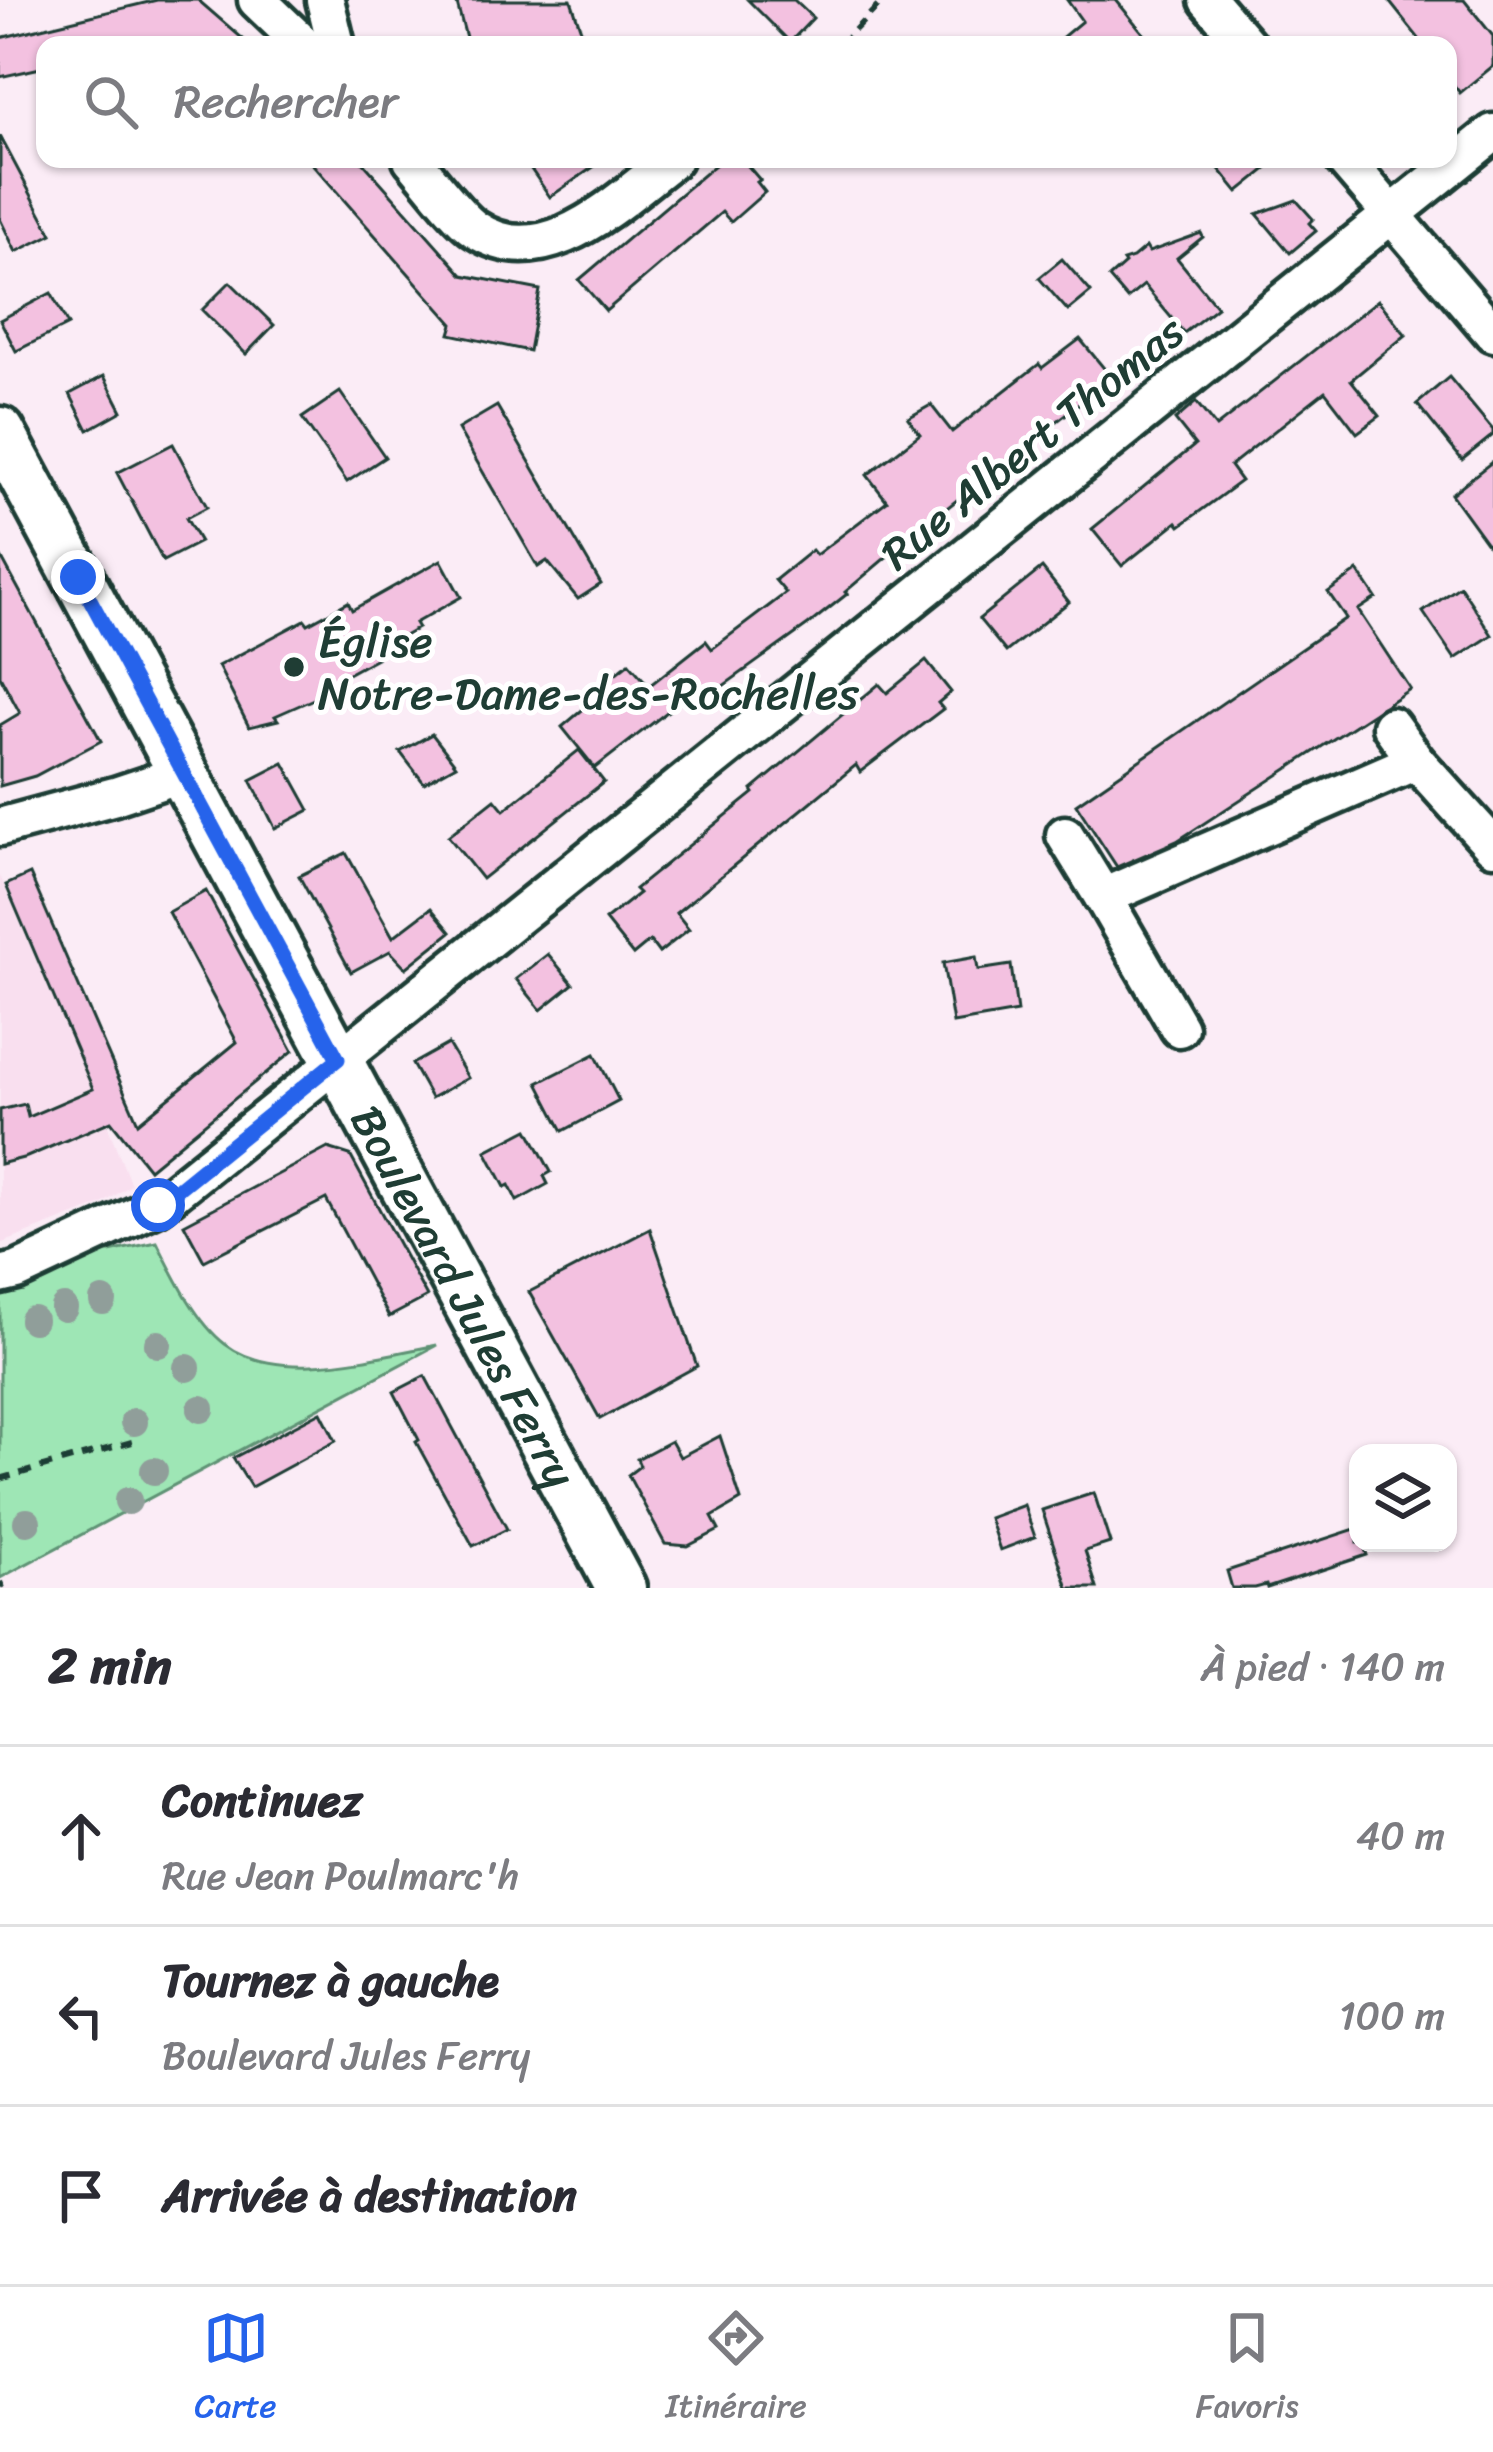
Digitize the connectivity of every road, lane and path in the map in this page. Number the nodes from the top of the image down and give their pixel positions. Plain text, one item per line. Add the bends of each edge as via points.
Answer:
1 (256, 0) edge
2 (326, 0) edge
3 (884, 0) edge
4 (1208, 0) edge
5 (294, 36) edge
6 (334, 36) edge
7 (849, 36) edge
8 (1239, 36) edge
9 (1493, 133) edge
10 (1457, 162) edge
11 (420, 168) edge
12 (661, 168) edge
13 (1352, 168) edge
14 (1450, 168) edge
15 (1393, 214) junction
16 (1493, 333) edge
17 (2, 440) edge
18 (1390, 726) dead end
19 (1416, 761) junction
20 (184, 773) junction
21 (0, 827) edge
22 (1065, 835) dead end
23 (1493, 846) edge
24 (1103, 897) junction
25 (1179, 1028) dead end
26 (338, 1059) junction
27 (0, 1275) edge
28 (132, 1442) dead end
29 (0, 1479) edge
30 (621, 1588) edge

1 - 5 street
2 - 6 street
3 - 7 path
4 - 8 street
9 - 10 street, Rue Albert Thomas
11 - 12 street via 473,228 510,245 550,242 585,225
13 - 15 street
14 - 15 street, Rue Albert Thomas
15 - 16 street
15 - 26 street, Rue Albert Thomas
17 - 20 street, Boulevard Jules Ferry
18 - 19 street
19 - 23 street
19 - 24 street
20 - 21 street
20 - 26 street, Boulevard Jules Ferry
22 - 24 street
24 - 25 street
26 - 27 street, Rue Albert Thomas via 158,1205
26 - 30 street, Boulevard Jules Ferry
28 - 29 path

